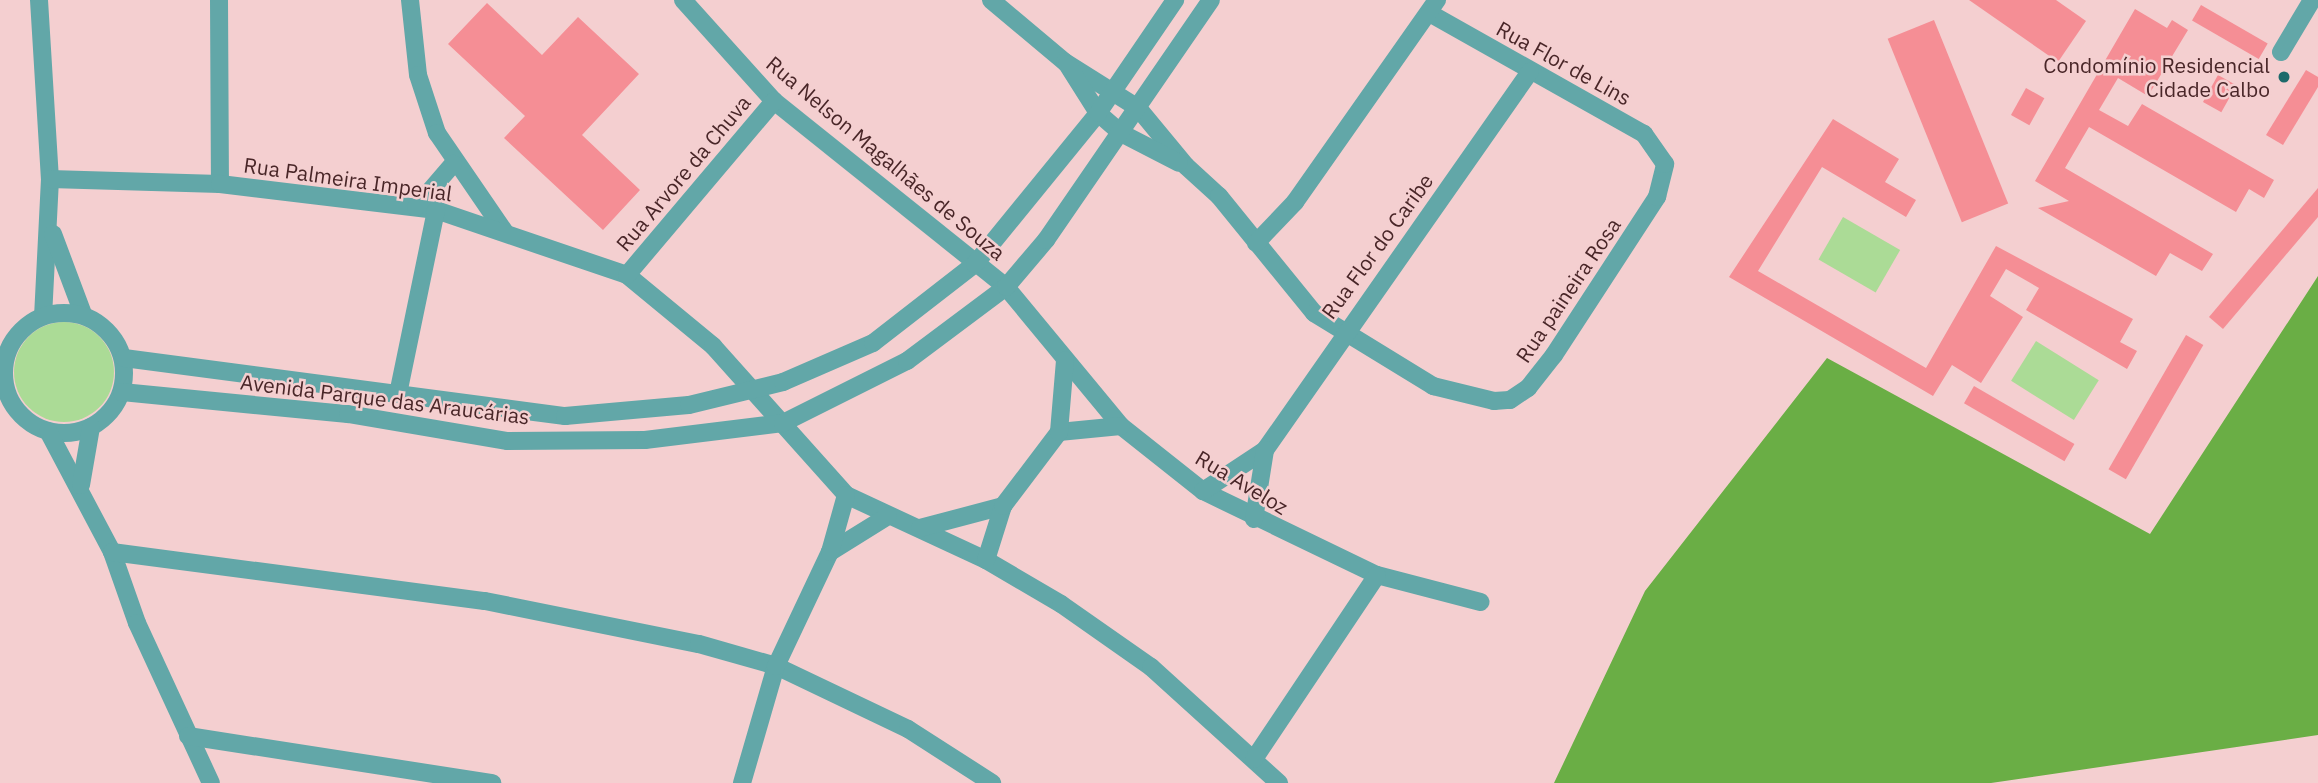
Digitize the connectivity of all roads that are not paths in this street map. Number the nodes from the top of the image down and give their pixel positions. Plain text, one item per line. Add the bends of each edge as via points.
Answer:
1 (39, 0) edge
2 (219, 0) edge
3 (410, 0) edge
4 (683, 0) edge
5 (991, 0) edge
6 (1175, 0) edge
7 (1211, 0) edge
8 (2312, 0) edge
9 (1433, 6) edge
10 (2281, 52) dead end
11 (1065, 62) junction
12 (1530, 72) junction
13 (1113, 89) junction
14 (774, 101) junction
15 (1138, 108) junction
16 (1098, 113) junction
17 (1121, 133) junction
18 (453, 164) junction
19 (1665, 164) joint
20 (1186, 166) junction
21 (50, 179) junction
22 (220, 184) junction
23 (416, 207) junction
24 (436, 211) junction
25 (50, 227) junction
26 (504, 231) junction
27 (1256, 243) junction
28 (975, 264) junction
29 (627, 275) junction
30 (1006, 287) junction
31 (83, 314) junction
32 (43, 316) junction
33 (1342, 334) junction
34 (124, 358) junction
35 (1065, 360) junction
36 (753, 391) junction
37 (122, 392) junction
38 (398, 394) junction
39 (783, 423) junction
40 (1121, 426) junction
41 (91, 427) junction
42 (48, 431) junction
43 (1059, 432) junction
44 (1265, 450) junction
45 (81, 485) junction
46 (1203, 491) junction
47 (846, 495) junction
48 (1003, 506) junction
49 (888, 516) junction
50 (1254, 519) junction
51 (919, 528) junction
52 (112, 552) junction
53 (830, 552) junction
54 (986, 560) junction
55 (1377, 575) junction
56 (1481, 602) dead end
57 (776, 666) junction
58 (188, 736) junction
59 (1254, 759) junction
60 (211, 783) edge
61 (492, 783) edge
62 (742, 783) edge
63 (992, 783) edge
64 (1279, 783) edge

1 - 21 street
2 - 22 street
3 - 18 street via 426,106
4 - 14 street, Rua Nelson Magalhães de Souza
5 - 11 street
6 - 13 street, Avenida Parque das Araucárias
7 - 15 street, Avenida Parque das Araucárias
8 - 10 street
9 - 12 street, Rua Flor de Lins
9 - 27 street via 1295,202
11 - 13 street
11 - 16 street
12 - 19 street, Rua Flor de Lins via 1644,134
12 - 33 street, Rua Flor do Caribe
13 - 15 street
13 - 16 street, Avenida Parque das Araucárias
14 - 28 street, Rua Nelson Magalhães de Souza
14 - 29 street, Rua Arvore da Chuva
15 - 17 street, Avenida Parque das Araucárias
15 - 20 street
16 - 17 street
16 - 28 street, Avenida Parque das Araucárias
17 - 20 street
17 - 30 street, Avenida Parque das Araucárias
18 - 23 street
18 - 26 street
19 - 33 street, Rua paineira Rosa via 1657,197 1554,355 1528,388 1510,400 1494,401 1433,386
20 - 27 street, Rua paineira Rosa via 1219,196
21 - 22 street, Rua Palmeira Imperial
21 - 25 street
22 - 23 street, Rua Palmeira Imperial
23 - 24 street, Rua Palmeira Imperial
24 - 26 street, Rua Palmeira Imperial
24 - 38 street
25 - 31 street
25 - 32 street
26 - 29 street, Rua Palmeira Imperial
27 - 33 street, Rua paineira Rosa via 1314,313
28 - 30 street, Rua Nelson Magalhães de Souza
28 - 36 street, Avenida Parque das Araucárias via 873,343
29 - 36 street, Rua Palmeira Imperial via 690,324
30 - 35 street, Rua Aveloz
30 - 39 street, Avenida Parque das Araucárias via 907,361
31 - 32 street
31 - 34 street via 101,323
32 - 42 street via 14,337 3,374 16,410
33 - 44 street, Rua Flor do Caribe
34 - 37 street
34 - 38 street, Avenida Parque das Araucárias
35 - 40 street, Rua Aveloz
35 - 43 street
36 - 38 street, Avenida Parque das Araucárias via 678,407 565,416
36 - 39 street, Rua Palmeira Imperial
37 - 39 street, Avenida Parque das Araucárias via 348,414 508,441 645,440
37 - 41 street via 110,412
39 - 47 street, Rua Palmeira Imperial
40 - 43 street
40 - 46 street, Rua Aveloz
41 - 42 street
41 - 45 street
42 - 45 street
43 - 48 street
44 - 46 street
44 - 50 street
45 - 52 street
46 - 50 street, Rua Aveloz
47 - 49 street
47 - 53 street
48 - 51 street
48 - 54 street
49 - 51 street
49 - 53 street
50 - 55 street, Rua Aveloz
51 - 54 street
52 - 57 street via 485,601
52 - 58 street via 137,623
53 - 57 street
54 - 59 street via 1151,667
55 - 56 street, Rua Aveloz
55 - 59 street
57 - 62 street
57 - 63 street via 908,729
58 - 60 street
58 - 61 street
59 - 64 street

